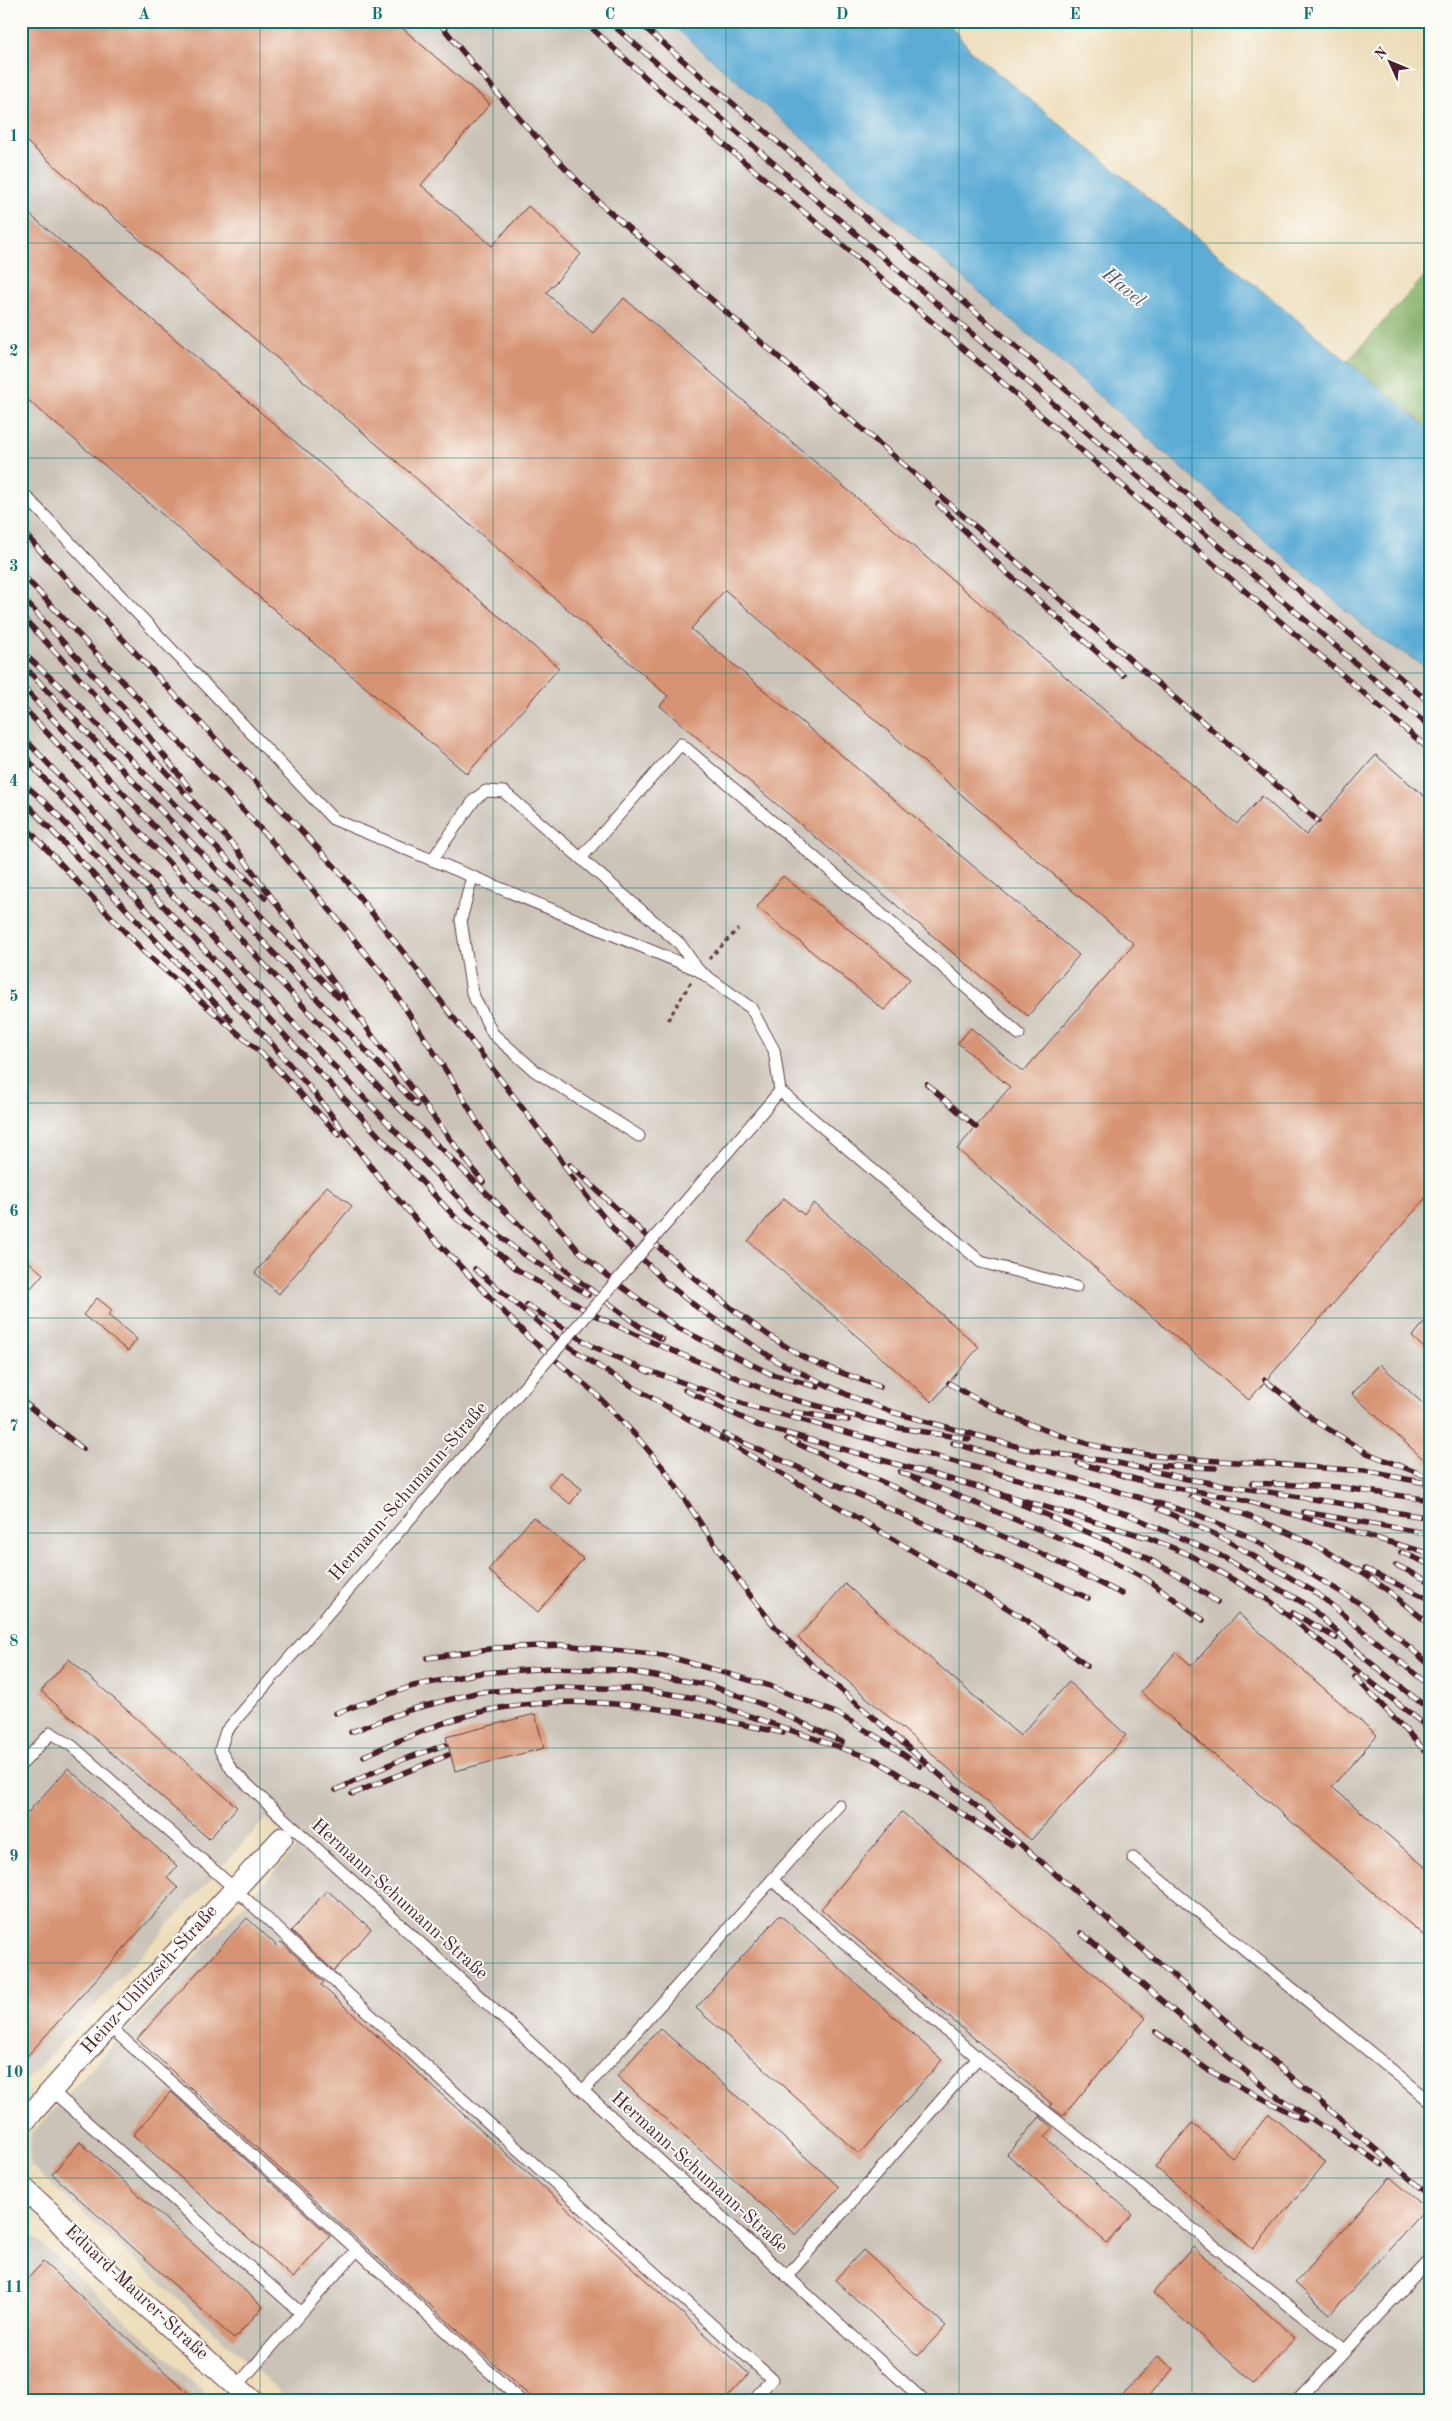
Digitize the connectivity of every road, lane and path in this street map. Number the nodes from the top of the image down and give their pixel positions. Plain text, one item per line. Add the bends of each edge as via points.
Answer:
1 (21, 491) edge
2 (581, 858) junction
3 (432, 860) junction
4 (472, 877) junction
5 (698, 970) junction
6 (1019, 1034) dead end
7 (780, 1091) junction
8 (639, 1136) dead end
9 (1076, 1287) dead end
10 (21, 1765) edge
11 (839, 1805) dead end
12 (282, 1838) dead end
13 (1133, 1858) dead end
14 (772, 1880) junction
15 (234, 1888) junction
16 (109, 2026) junction
17 (978, 2058) junction
18 (51, 2090) junction
19 (583, 2091) junction
20 (1431, 2102) edge
21 (21, 2125) edge
22 (21, 2186) edge
23 (357, 2250) junction
24 (1431, 2259) edge
25 (787, 2276) junction
26 (301, 2313) junction
27 (1345, 2350) junction
28 (244, 2393) edge
29 (520, 2400) edge
30 (753, 2400) edge
31 (923, 2400) edge
32 (1298, 2400) edge

1 - 3 lane via 333,819
2 - 3 lane via 504,792 486,791 474,799
2 - 5 lane via 680,944
2 - 6 lane via 681,744
3 - 4 lane
4 - 5 lane
4 - 8 lane via 460,920 472,993 493,1034 535,1071
5 - 7 lane via 751,1008 774,1050
7 - 9 lane via 981,1262
7 - 19 lane, Hermann-Schumann-Straße, bridge via 226,1731 220,1750 232,1770 271,1807
10 - 15 lane via 51,1732 72,1746
11 - 14 lane
12 - 15 street, Heinz-Uhlitzsch-Straße
13 - 20 lane
14 - 17 lane
14 - 19 lane
15 - 16 street, Heinz-Uhlitzsch-Straße
15 - 30 lane via 772,2379
16 - 18 street, Heinz-Uhlitzsch-Straße
16 - 23 lane
17 - 25 lane
17 - 27 lane
18 - 21 street, Heinz-Uhlitzsch-Straße
18 - 26 lane
19 - 25 lane, Hermann-Schumann-Straße
22 - 28 street, Eduard-Maurer-Straße via 88,2254
23 - 26 lane
23 - 29 lane
24 - 27 lane
25 - 31 lane, Hermann-Schumann-Straße
26 - 28 lane
27 - 32 lane

